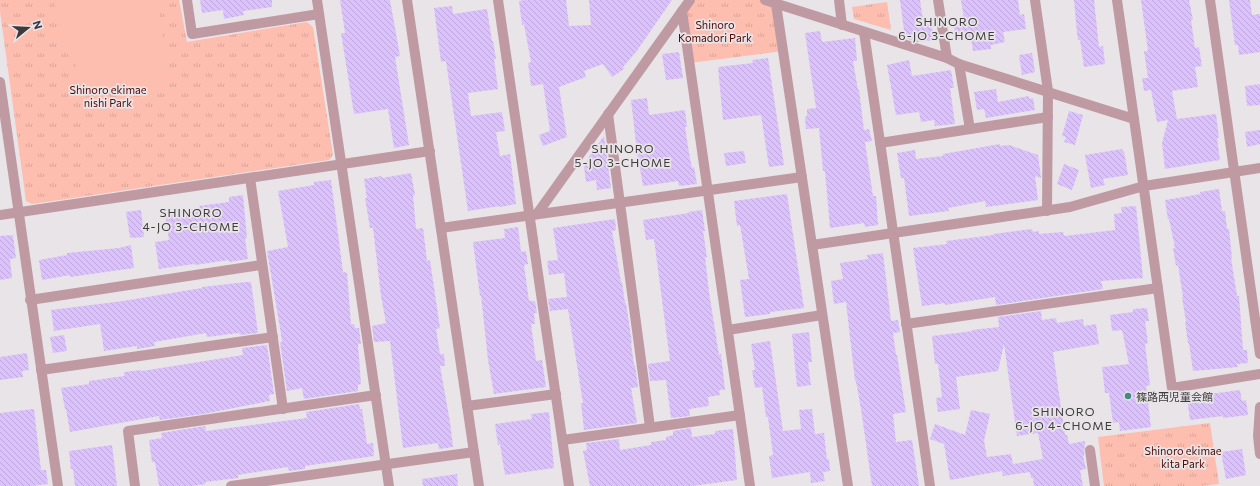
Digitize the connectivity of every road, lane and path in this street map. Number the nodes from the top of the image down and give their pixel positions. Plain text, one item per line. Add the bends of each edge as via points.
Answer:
1 (187, 0) edge
2 (317, 0) edge
3 (408, 0) edge
4 (498, 0) edge
5 (690, 0) edge
6 (766, 0) edge
7 (839, 0) edge
8 (938, 0) edge
9 (1035, 0) edge
10 (1117, 0) edge
11 (1210, 0) edge
12 (776, 4) junction
13 (682, 11) junction
14 (319, 14) junction
15 (842, 25) junction
16 (864, 32) junction
17 (947, 58) junction
18 (959, 64) junction
19 (0, 82) edge
20 (1048, 91) junction
21 (608, 114) junction
22 (1048, 117) junction
23 (1134, 119) junction
24 (970, 129) junction
25 (880, 143) junction
26 (430, 151) junction
27 (341, 164) junction
28 (1260, 168) edge
29 (1234, 172) junction
30 (802, 177) junction
31 (250, 178) junction
32 (1144, 186) junction
33 (708, 190) junction
34 (621, 202) junction
35 (1047, 211) junction
36 (18, 213) junction
37 (534, 214) junction
38 (0, 215) edge
39 (441, 228) junction
40 (892, 233) junction
41 (812, 245) junction
42 (262, 265) junction
43 (1158, 288) junction
44 (30, 300) junction
45 (822, 315) junction
46 (906, 324) junction
47 (728, 330) junction
48 (273, 337) junction
49 (1260, 354) edge
50 (41, 370) junction
51 (1260, 374) edge
52 (556, 394) junction
53 (376, 395) junction
54 (467, 406) junction
55 (1260, 407) edge
56 (283, 409) junction
57 (740, 415) junction
58 (650, 427) junction
59 (563, 440) junction
60 (1090, 450) dead end
61 (474, 452) junction
62 (1260, 454) edge
63 (386, 464) junction
64 (58, 486) edge
65 (135, 486) edge
66 (231, 486) edge
67 (389, 486) edge
68 (479, 486) edge
69 (569, 486) edge
70 (750, 486) edge
71 (848, 486) edge
72 (930, 486) edge
73 (1095, 486) edge

1 - 14 street via 192,34
2 - 14 street
3 - 26 street
4 - 37 street
5 - 13 street
6 - 12 street
7 - 15 street
8 - 17 street
9 - 20 street
10 - 23 street
11 - 29 street
12 - 15 street
12 - 30 street
13 - 21 street
13 - 33 street
14 - 27 street
15 - 16 street
16 - 17 street
16 - 25 street
17 - 18 street
18 - 20 street
18 - 24 street
19 - 36 street
20 - 22 street
20 - 23 street
21 - 34 street
21 - 37 street
22 - 24 street
22 - 35 street
23 - 32 street
24 - 25 street
25 - 40 street
26 - 27 street
26 - 39 street
27 - 31 street
27 - 53 street
28 - 29 street
29 - 32 street
29 - 49 street
30 - 33 street
30 - 41 street
31 - 36 street
31 - 42 street
32 - 35 street
32 - 43 street
33 - 34 street
33 - 47 street
34 - 37 street
34 - 58 street
35 - 40 street
36 - 38 street
36 - 44 street
37 - 39 street
37 - 52 street
39 - 54 street
40 - 41 street
40 - 46 street
41 - 45 street
42 - 44 street
42 - 48 street
43 - 46 street
43 - 51 street via 1172,388
44 - 50 street
45 - 47 street
45 - 71 street
46 - 72 street
47 - 57 street
48 - 50 street
48 - 56 street
50 - 64 street
52 - 54 street
52 - 59 street
53 - 56 street
53 - 63 street
54 - 61 street
55 - 62 street
56 - 65 street via 128,431
57 - 58 street
57 - 70 street
58 - 59 street
59 - 69 street
60 - 73 street
61 - 63 street
61 - 68 street
63 - 66 street
63 - 67 street

